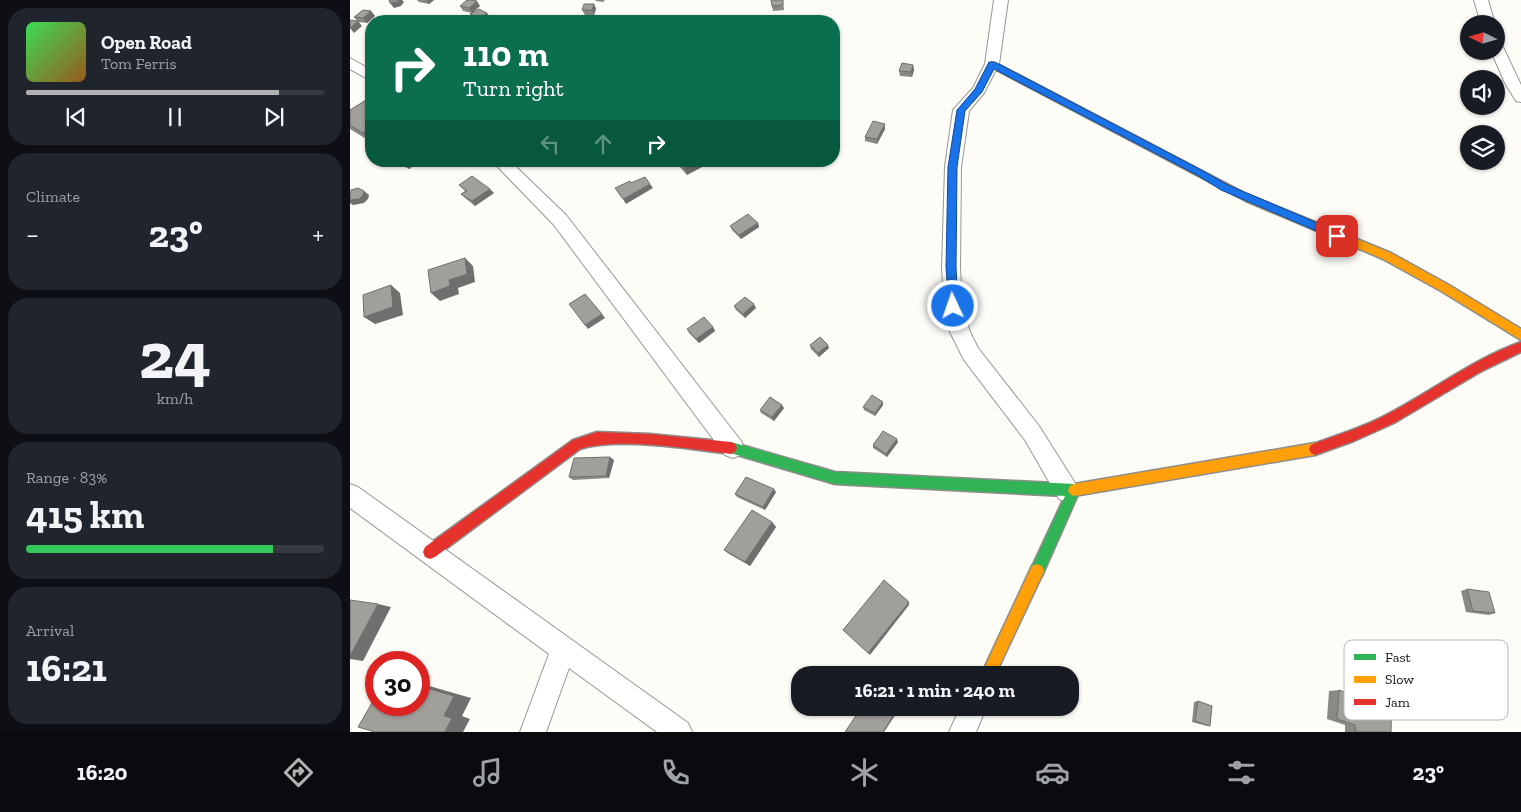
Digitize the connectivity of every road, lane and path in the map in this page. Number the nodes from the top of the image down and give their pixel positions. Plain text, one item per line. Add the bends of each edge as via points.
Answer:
1 (1001, 0) edge
2 (1481, 0) edge
3 (1485, 15) edge
4 (1502, 60) edge
5 (350, 63) edge
6 (992, 64) junction
7 (365, 72) edge
8 (1521, 97) edge
9 (506, 167) edge
10 (1521, 335) edge
11 (1521, 347) edge
12 (733, 448) junction
13 (1071, 491) junction
14 (350, 495) edge
15 (430, 552) junction
16 (564, 648) junction
17 (992, 666) edge
18 (969, 716) edge
19 (533, 732) edge
20 (679, 732) edge
21 (962, 732) edge

1 - 6 street
2 - 3 street
4 - 8 street
5 - 7 street
6 - 10 street via 1225,188 1387,256
6 - 13 street via 979,90 961,110 953,167 953,306 960,332 972,354
9 - 12 street via 560,220
11 - 13 street via 1390,418 1314,449
12 - 13 street via 835,478
12 - 15 street via 597,438 577,444
13 - 17 street
14 - 15 street
15 - 16 street
16 - 19 street
16 - 20 street
18 - 21 street

